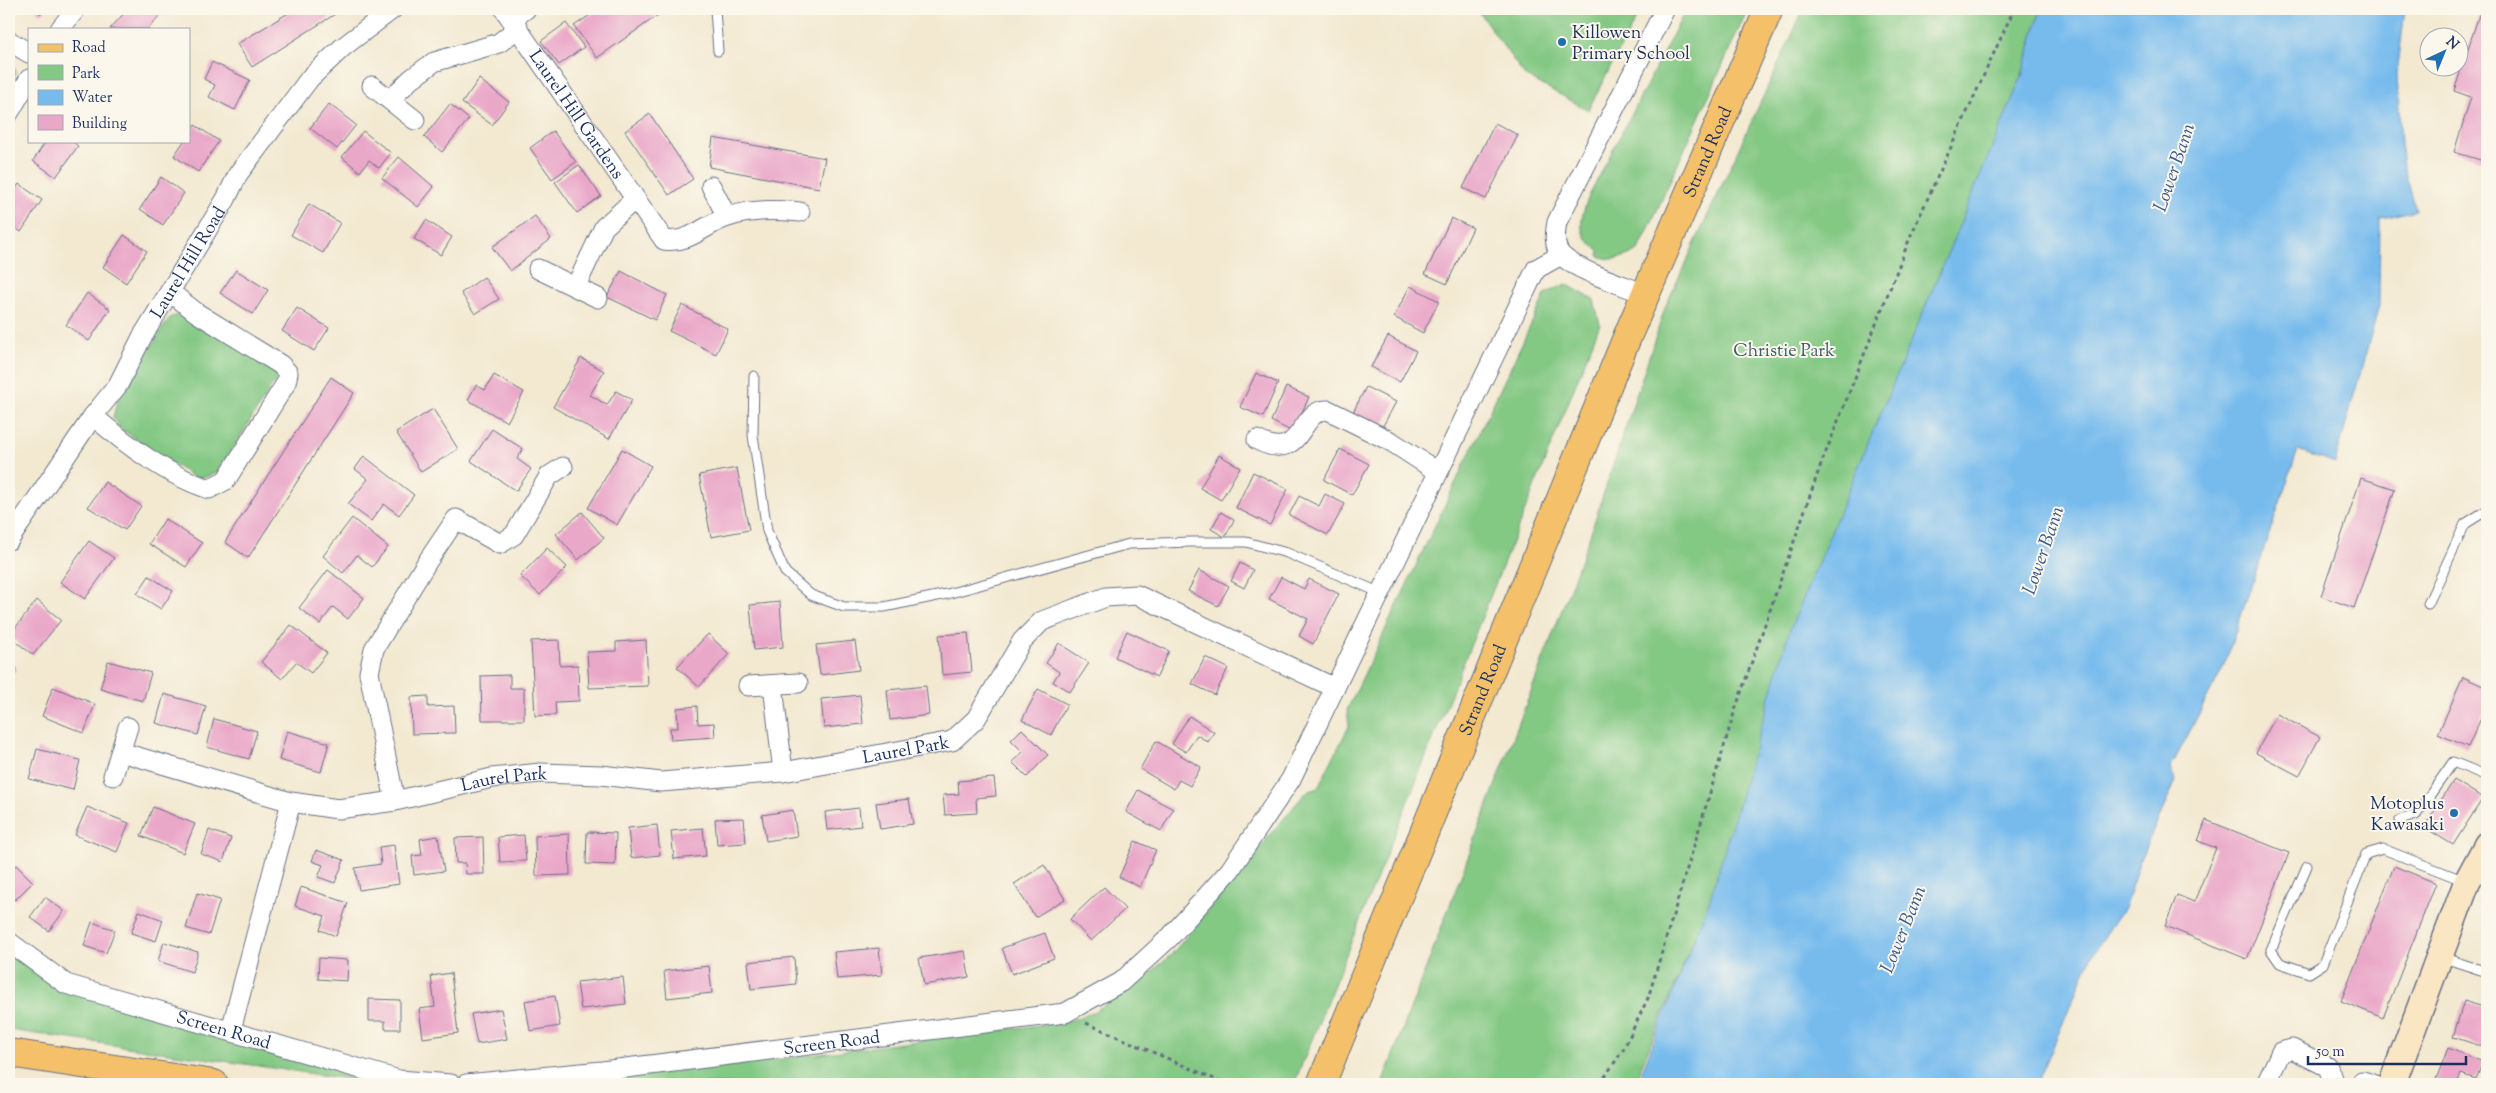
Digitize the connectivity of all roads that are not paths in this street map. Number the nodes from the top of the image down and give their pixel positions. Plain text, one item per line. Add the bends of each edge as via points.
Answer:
1 (76, 9) edge
2 (715, 9) edge
3 (1665, 9) edge
4 (1769, 9) edge
5 (389, 10) edge
6 (515, 16) edge
7 (61, 28) edge
8 (9, 41) edge
9 (718, 51) dead end
10 (28, 52) edge
11 (28, 81) edge
12 (372, 86) dead end
13 (390, 100) junction
14 (9, 113) edge
15 (416, 120) dead end
16 (711, 186) dead end
17 (635, 199) junction
18 (800, 212) dead end
19 (727, 217) junction
20 (1561, 255) junction
21 (538, 269) dead end
22 (576, 286) junction
23 (170, 292) junction
24 (1644, 294) junction
25 (598, 298) dead end
26 (754, 376) dead end
27 (93, 416) junction
28 (1258, 440) dead end
29 (563, 467) dead end
30 (1438, 472) junction
31 (2487, 513) edge
32 (9, 540) edge
33 (1381, 593) junction
34 (2428, 604) dead end
35 (798, 683) dead end
36 (773, 685) junction
37 (748, 686) dead end
38 (1335, 688) junction
39 (128, 727) dead end
40 (121, 752) junction
41 (783, 772) junction
42 (113, 776) dead end
43 (2487, 776) edge
44 (395, 801) junction
45 (291, 802) junction
46 (2400, 820) dead end
47 (2487, 845) edge
48 (2307, 866) dead end
49 (2468, 882) junction
50 (9, 942) edge
51 (2438, 957) junction
52 (2487, 972) edge
53 (231, 1030) junction
54 (9, 1053) edge
55 (214, 1084) edge
56 (451, 1084) edge
57 (466, 1084) edge
58 (1321, 1084) edge
59 (2266, 1084) edge
60 (2334, 1084) edge
61 (2361, 1084) edge
62 (2373, 1084) edge
63 (2392, 1084) edge

1 - 7 street
2 - 9 lane
3 - 20 street via 1557,222 1554,237
4 - 24 main road, Strand Road
5 - 23 street, Laurel Hill Road via 310,78 288,106 238,174
6 - 13 street, Laurel Hill Gardens via 498,43 434,62
6 - 17 street, Laurel Hill Gardens
8 - 10 street
11 - 14 street
12 - 13 street
13 - 15 street
16 - 19 street
17 - 19 street, Laurel Hill Gardens via 664,240 678,242
17 - 22 street via 604,227
18 - 19 street, Laurel Hill Gardens via 767,209
20 - 24 street
20 - 30 street via 1536,269
21 - 22 street
22 - 25 street
23 - 27 street, Laurel Hill Road via 118,385
23 - 27 street via 197,313 281,365 288,373 286,383 226,480 208,489 188,482
24 - 58 main road, Strand Road
26 - 33 lane via 753,434 767,531 785,572 811,595 844,607 884,607 947,594 1129,544 1191,542 1246,542 1287,553
27 - 32 street, Laurel Hill Road
28 - 30 street via 1281,446 1293,442 1314,413 1320,409 1328,410 1392,442
29 - 44 street via 549,476 514,535 500,544 456,519 374,649 369,673
30 - 33 street
31 - 34 lane via 2465,524
33 - 38 street
35 - 36 street
36 - 37 street
36 - 41 street
38 - 41 street, Laurel Park via 1137,594 1106,597 1042,621 1022,641 976,719 952,741
38 - 57 street, Screen Road via 1290,779 1230,870 1170,937 1121,982 1065,1013 611,1070
39 - 40 street
40 - 42 street
40 - 45 street, Laurel Park
41 - 44 street, Laurel Park via 661,782 540,773 492,778
43 - 46 lane via 2453,762 2416,815
44 - 45 street, Laurel Park via 338,809
45 - 53 street
47 - 49 street
48 - 49 lane via 2271,950 2280,963 2309,973 2323,964 2366,854 2383,849
49 - 51 street
50 - 53 street, Screen Road via 66,984
51 - 52 lane
51 - 63 street
53 - 56 street, Screen Road via 399,1080
54 - 55 main road
59 - 60 street via 2281,1052 2292,1049 2328,1067
61 - 62 street via 2362,1081

